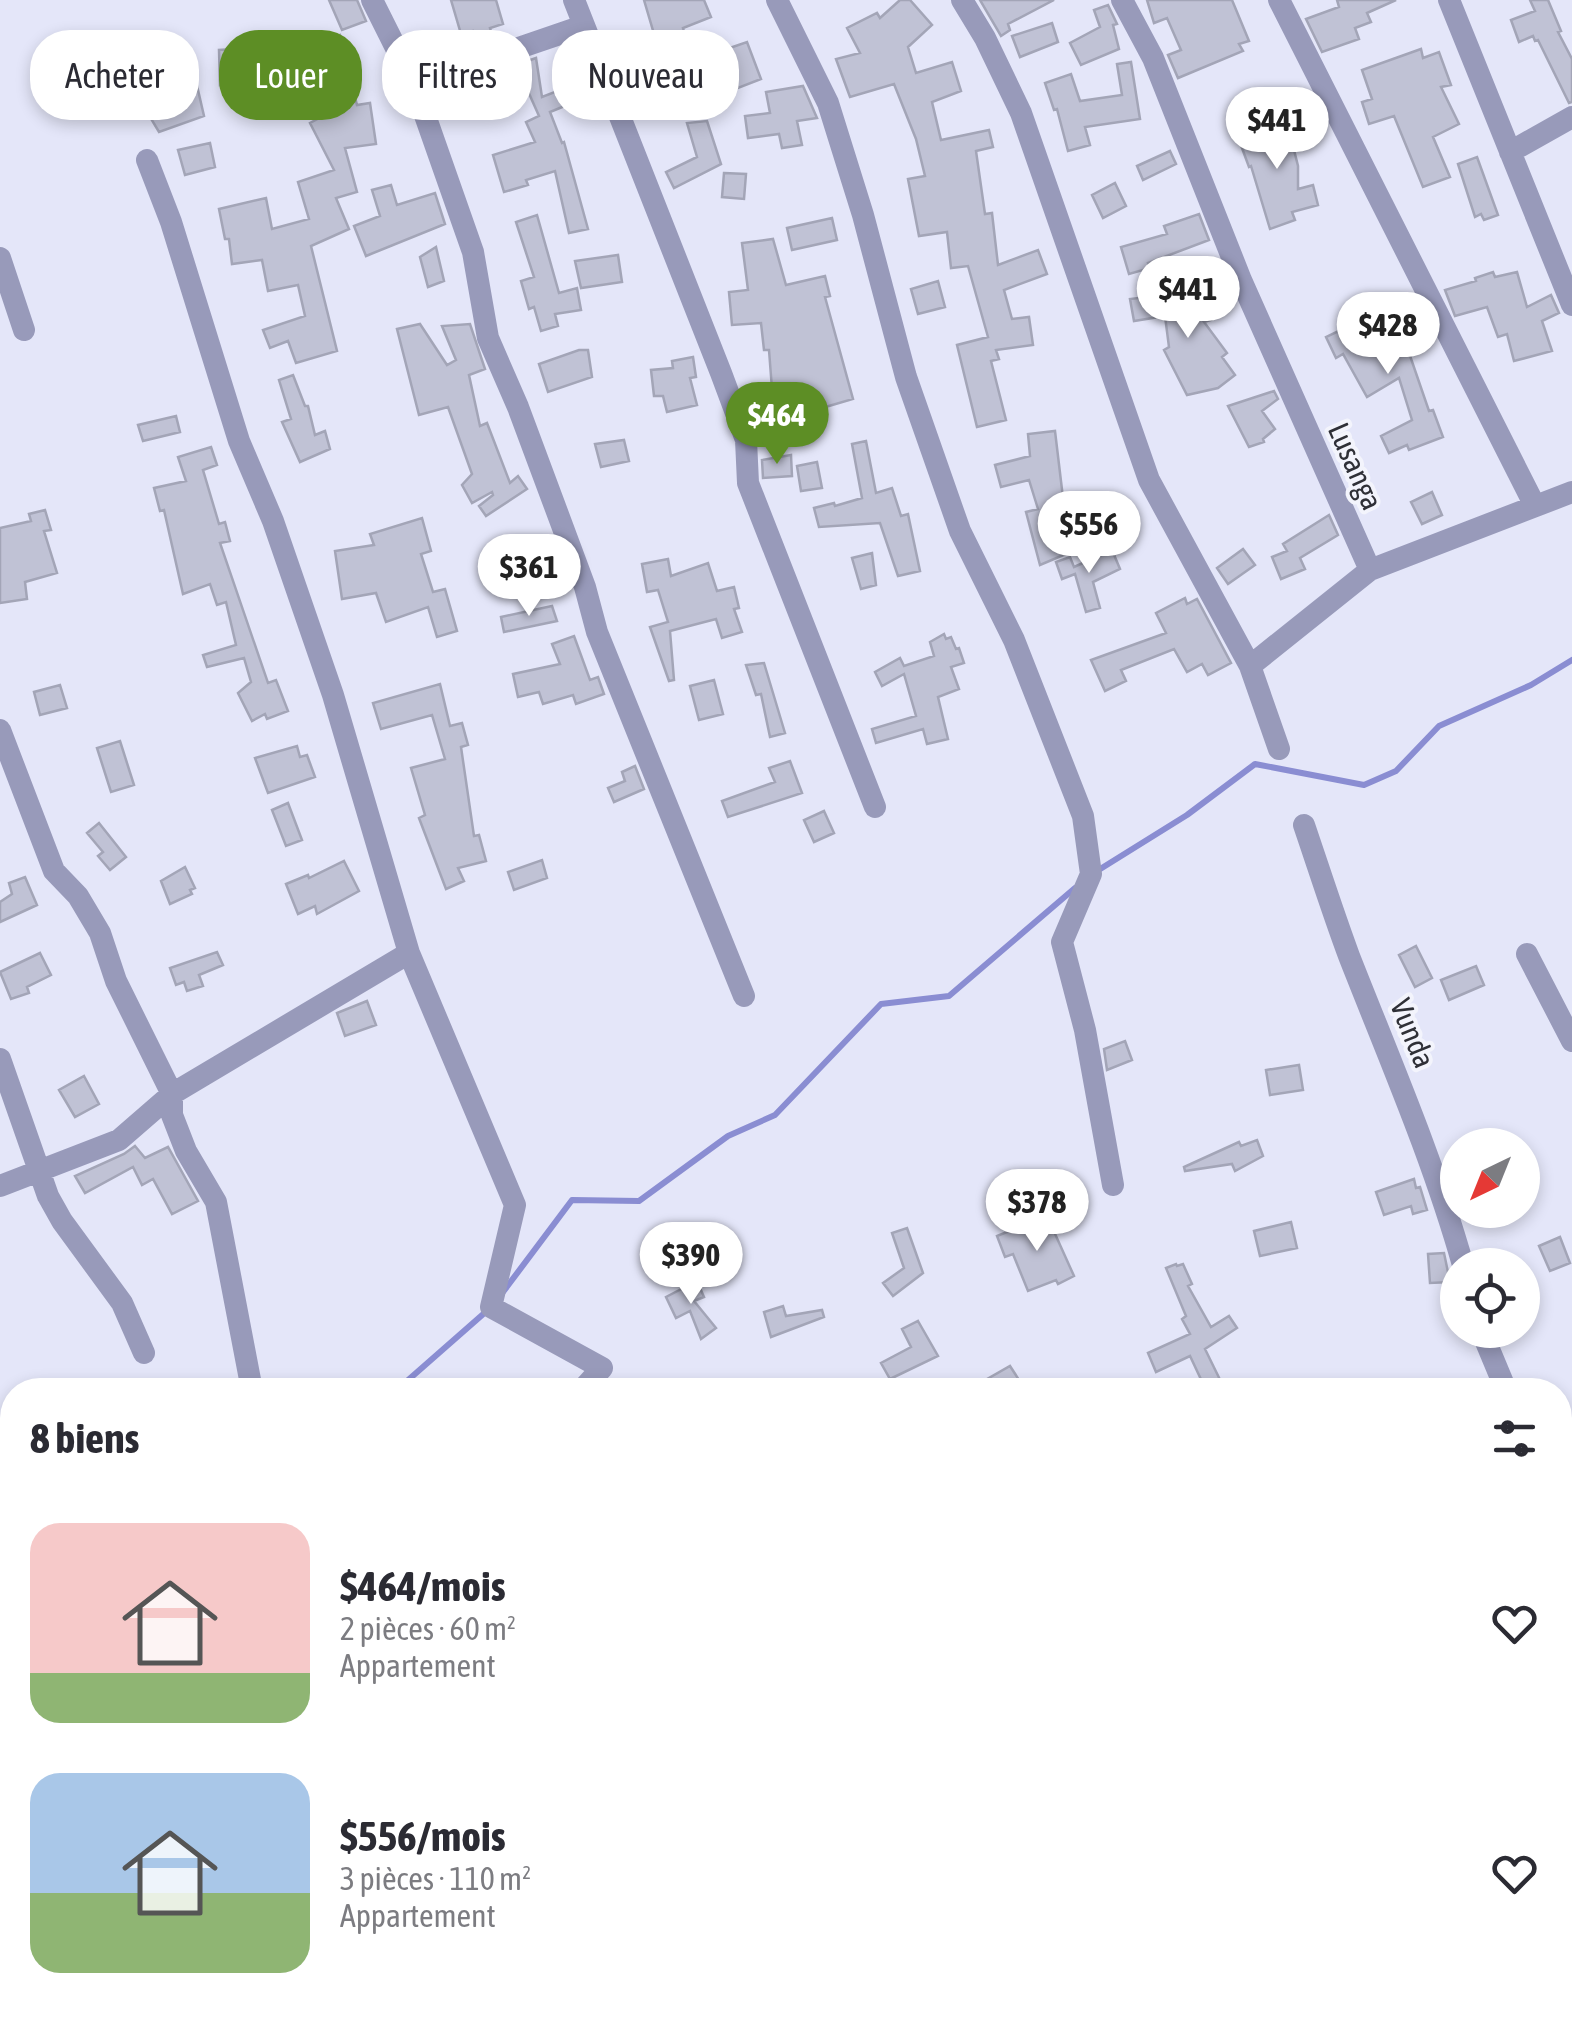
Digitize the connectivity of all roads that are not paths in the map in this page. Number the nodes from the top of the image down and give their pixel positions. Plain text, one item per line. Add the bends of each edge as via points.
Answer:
1 (372, 0) edge
2 (574, 0) edge
3 (776, 0) edge
4 (962, 0) edge
5 (1122, 0) edge
6 (1279, 0) edge
7 (1450, 0) edge
8 (583, 26) junction
9 (387, 30) edge
10 (532, 44) edge
11 (1572, 117) edge
12 (427, 120) edge
13 (1510, 152) junction
14 (147, 160) dead end
15 (0, 258) edge
16 (1572, 305) edge
17 (24, 330) dead end
18 (1572, 492) edge
19 (1535, 506) junction
20 (1370, 570) junction
21 (1250, 666) junction
22 (0, 730) edge
23 (1280, 749) dead end
24 (875, 807) dead end
25 (1304, 826) dead end
26 (408, 953) junction
27 (1527, 954) dead end
28 (744, 996) dead end
29 (1572, 1040) edge
30 (0, 1060) edge
31 (172, 1094) junction
32 (38, 1173) junction
33 (1113, 1184) dead end
34 (0, 1186) edge
35 (1456, 1248) edge
36 (1488, 1348) edge
37 (144, 1354) dead end
38 (250, 1378) edge
39 (593, 1378) edge
40 (1501, 1378) edge

1 - 9 street
2 - 8 street
3 - 33 street via 828,103 906,377 960,531 1014,640 1082,816 1091,874 1062,942
4 - 21 street via 1022,113 1149,480
5 - 20 street, Lusanga via 1153,58 1241,280
6 - 19 street
7 - 13 street
8 - 10 street
8 - 24 street via 721,373 746,440 748,483
11 - 13 street
12 - 28 street via 473,252 488,338 635,731
13 - 16 street
14 - 26 street via 239,441 333,695
15 - 17 street
18 - 19 street
19 - 20 street
20 - 21 street
21 - 23 street
22 - 31 street via 54,871 100,933
25 - 35 street, Vunda
26 - 31 street
26 - 39 street via 515,1205 491,1307 602,1368
27 - 29 street
30 - 32 street
31 - 32 street via 119,1140
31 - 38 street via 179,1133 216,1202
32 - 34 street
32 - 37 street via 62,1221 122,1303
36 - 40 street

